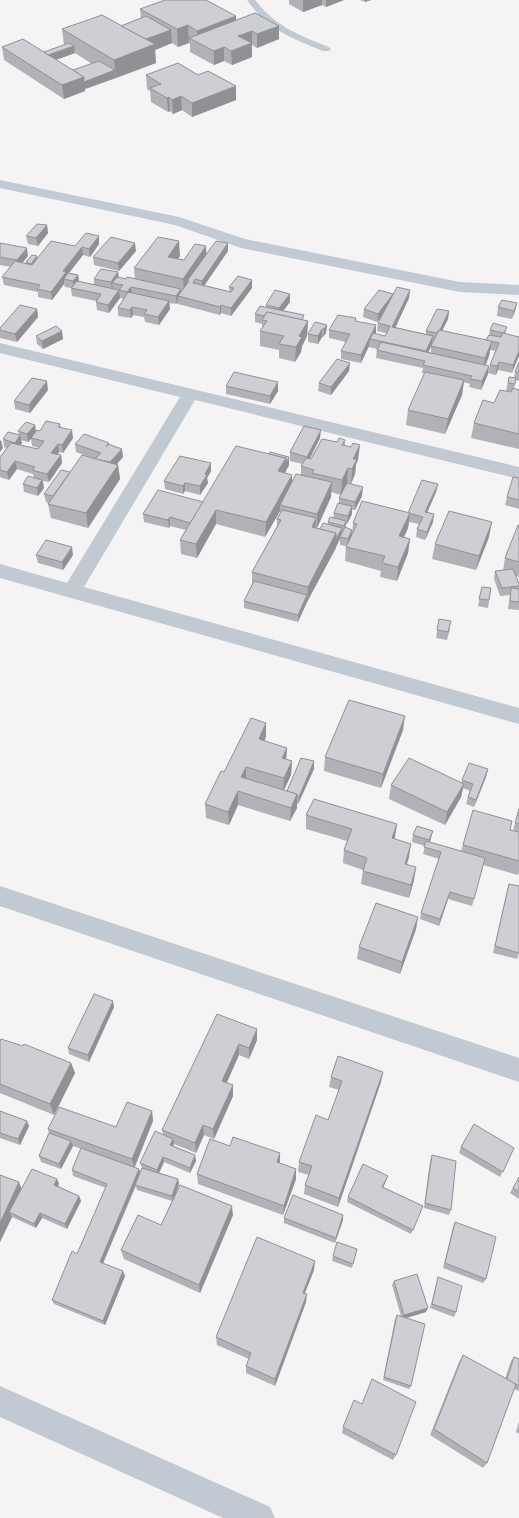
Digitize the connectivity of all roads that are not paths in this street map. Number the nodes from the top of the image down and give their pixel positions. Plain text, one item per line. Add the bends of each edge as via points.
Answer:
1 (250, 0) edge
2 (326, 49) dead end
3 (0, 184) edge
4 (519, 290) edge
5 (0, 348) edge
6 (190, 394) junction
7 (519, 473) edge
8 (0, 571) edge
9 (72, 591) junction
10 (519, 716) edge
11 (0, 896) edge
12 (519, 1070) edge
13 (0, 1401) edge
14 (259, 1518) edge

1 - 2 lane via 260,12 285,32
3 - 4 street via 179,221 241,243 460,287
5 - 6 street
6 - 7 street
6 - 9 street
8 - 9 street
9 - 10 street
11 - 12 street
13 - 14 street

